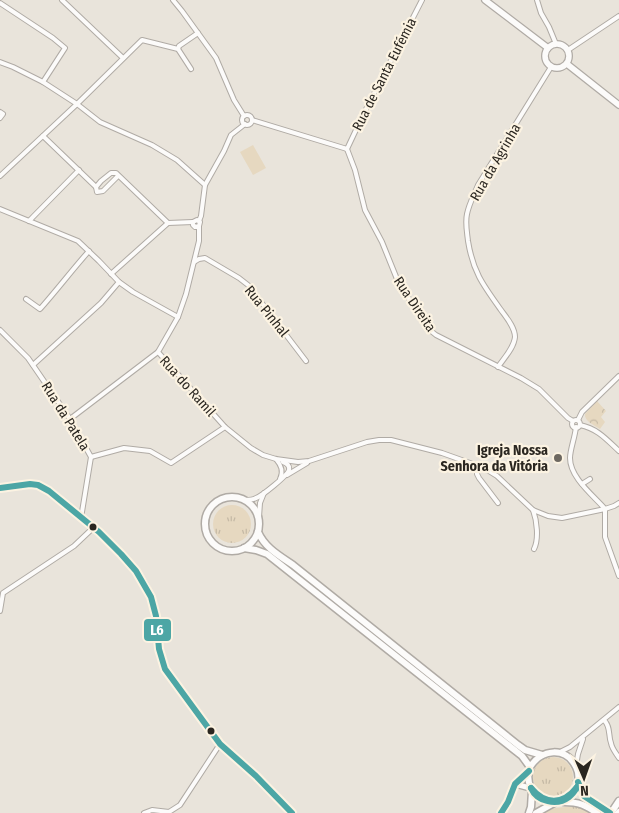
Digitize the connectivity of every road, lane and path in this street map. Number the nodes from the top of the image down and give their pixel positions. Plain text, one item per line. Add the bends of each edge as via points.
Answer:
1 (62, 0) edge
2 (172, 0) edge
3 (422, 0) edge
4 (485, 0) edge
5 (537, 0) edge
6 (0, 3) edge
7 (619, 16) edge
8 (198, 33) junction
9 (556, 44) junction
10 (548, 48) junction
11 (178, 49) junction
12 (568, 50) junction
13 (123, 58) junction
14 (0, 62) edge
15 (567, 64) junction
16 (551, 67) junction
17 (191, 69) dead end
18 (43, 82) junction
19 (77, 104) junction
20 (619, 105) edge
21 (0, 112) edge
22 (244, 116) junction
23 (0, 118) edge
24 (252, 120) junction
25 (245, 124) junction
26 (43, 136) junction
27 (346, 149) junction
28 (79, 170) junction
29 (0, 176) edge
30 (118, 176) junction
31 (205, 185) junction
32 (96, 187) junction
33 (0, 209) edge
34 (29, 221) junction
35 (199, 221) junction
36 (193, 222) junction
37 (168, 223) junction
38 (199, 226) junction
39 (89, 251) junction
40 (194, 262) junction
41 (110, 274) junction
42 (119, 282) junction
43 (26, 299) dead end
44 (178, 316) junction
45 (1, 333) edge
46 (158, 352) junction
47 (306, 361) dead end
48 (34, 365) junction
49 (498, 367) junction
50 (619, 376) edge
51 (70, 419) junction
52 (576, 420) junction
53 (578, 426) junction
54 (225, 427) junction
55 (619, 451) edge
56 (91, 457) junction
57 (276, 459) junction
58 (309, 461) junction
59 (477, 465) junction
60 (283, 478) junction
61 (590, 479) dead end
62 (278, 481) junction
63 (582, 484) junction
64 (0, 488) edge
65 (264, 493) junction
66 (245, 500) junction
67 (498, 503) dead end
68 (619, 503) edge
69 (533, 510) junction
70 (605, 510) junction
71 (259, 517) junction
72 (81, 518) junction
73 (93, 528) junction
74 (258, 532) junction
75 (244, 548) junction
76 (534, 549) dead end
77 (619, 576) edge
78 (0, 611) edge
79 (619, 707) edge
80 (604, 720) junction
81 (584, 737) junction
82 (220, 744) junction
83 (558, 753) junction
84 (542, 755) junction
85 (619, 758) edge
86 (576, 766) junction
87 (530, 769) junction
88 (578, 782) junction
89 (515, 784) junction
90 (531, 790) junction
91 (557, 802) junction
92 (618, 802) edge
93 (144, 813) edge
94 (292, 813) edge
95 (501, 813) edge
96 (529, 813) edge
97 (536, 813) edge
98 (597, 813) edge
99 (611, 813) edge

1 - 13 street
2 - 8 street
3 - 27 street, Rua de Santa Eufémia
4 - 10 main road
5 - 9 street
6 - 18 street via 64,48
7 - 12 street
8 - 11 street
8 - 22 street via 216,58
9 - 10 main road
9 - 12 main road
10 - 16 main road via 545,58
11 - 13 street via 142,40
11 - 17 street
12 - 15 main road
13 - 19 street
14 - 18 street
15 - 16 main road via 561,68
15 - 20 main road
16 - 49 street, Rua da Agrinha via 478,185 467,216 470,257 476,272 515,333 513,344
18 - 19 street
19 - 26 street
19 - 31 street via 100,122 177,160
21 - 23 street via 3,114
22 - 24 street via 249,115
22 - 25 street via 242,121
24 - 25 street
24 - 27 street
25 - 31 street via 231,135
26 - 28 street
26 - 29 street
27 - 49 street, Rua Direita via 365,210 395,277 411,303 434,334
28 - 32 street
28 - 34 street
30 - 32 street via 111,173
30 - 32 street via 103,190 98,192
30 - 37 street
31 - 35 street
33 - 34 street
34 - 39 street via 78,242
35 - 36 street
35 - 38 street
36 - 37 street
36 - 38 street via 195,227
37 - 41 street
38 - 40 street, Rua do Ramil
39 - 41 street
39 - 43 street via 40,308
40 - 44 street, Rua do Ramil
40 - 47 street, Rua Pinhal via 205,258 248,285
41 - 42 street
42 - 44 street
42 - 48 street
44 - 46 street, Rua do Ramil
45 - 48 street, Rua da Patela
46 - 51 street
46 - 54 street, Rua do Ramil
48 - 51 street, Rua da Patela
49 - 52 street, Rua Direita via 539,389 568,418
50 - 52 street
51 - 56 street, Rua da Patela
52 - 53 street via 580,422
52 - 53 street via 573,425
53 - 55 street via 598,431
53 - 63 street via 570,458 572,469
54 - 56 street via 171,463 150,451 124,448
54 - 57 street, Rua do Ramil via 251,448
56 - 72 street, Rua da Patela
57 - 58 street, Rua do Ramil
57 - 60 street via 290,468
57 - 62 street via 282,470
58 - 59 street via 379,440 402,442
58 - 60 street
59 - 67 street via 479,478
59 - 69 street via 497,476
60 - 62 street
61 - 63 street
62 - 65 street
63 - 70 street
64 - 72 street via 38,485
65 - 66 street via 256,499
65 - 71 street
66 - 71 main road
66 - 75 main road via 237,497 221,499 209,510 205,526 217,546 230,551
68 - 70 street
69 - 70 street via 562,518
69 - 76 street via 536,520
70 - 77 street via 605,537
71 - 74 main road
72 - 73 street
73 - 78 street via 74,546 3,593
73 - 82 street via 121,554 145,585 156,616 159,649 165,669
74 - 75 main road
74 - 84 main road via 267,546 518,745
75 - 87 main road via 269,556 522,756
79 - 80 street
80 - 81 street
80 - 85 street via 610,743
81 - 83 street
81 - 86 street
82 - 93 street via 180,805 169,812 152,810
82 - 94 street
83 - 84 main road
83 - 86 main road via 569,757
84 - 87 main road
86 - 88 main road
87 - 89 street
87 - 90 main road
88 - 91 main road via 574,793
88 - 99 main road via 584,796
89 - 90 street
89 - 95 street
90 - 91 main road via 543,801
90 - 96 main road
91 - 97 main road
91 - 98 main road via 576,802
92 - 99 main road

